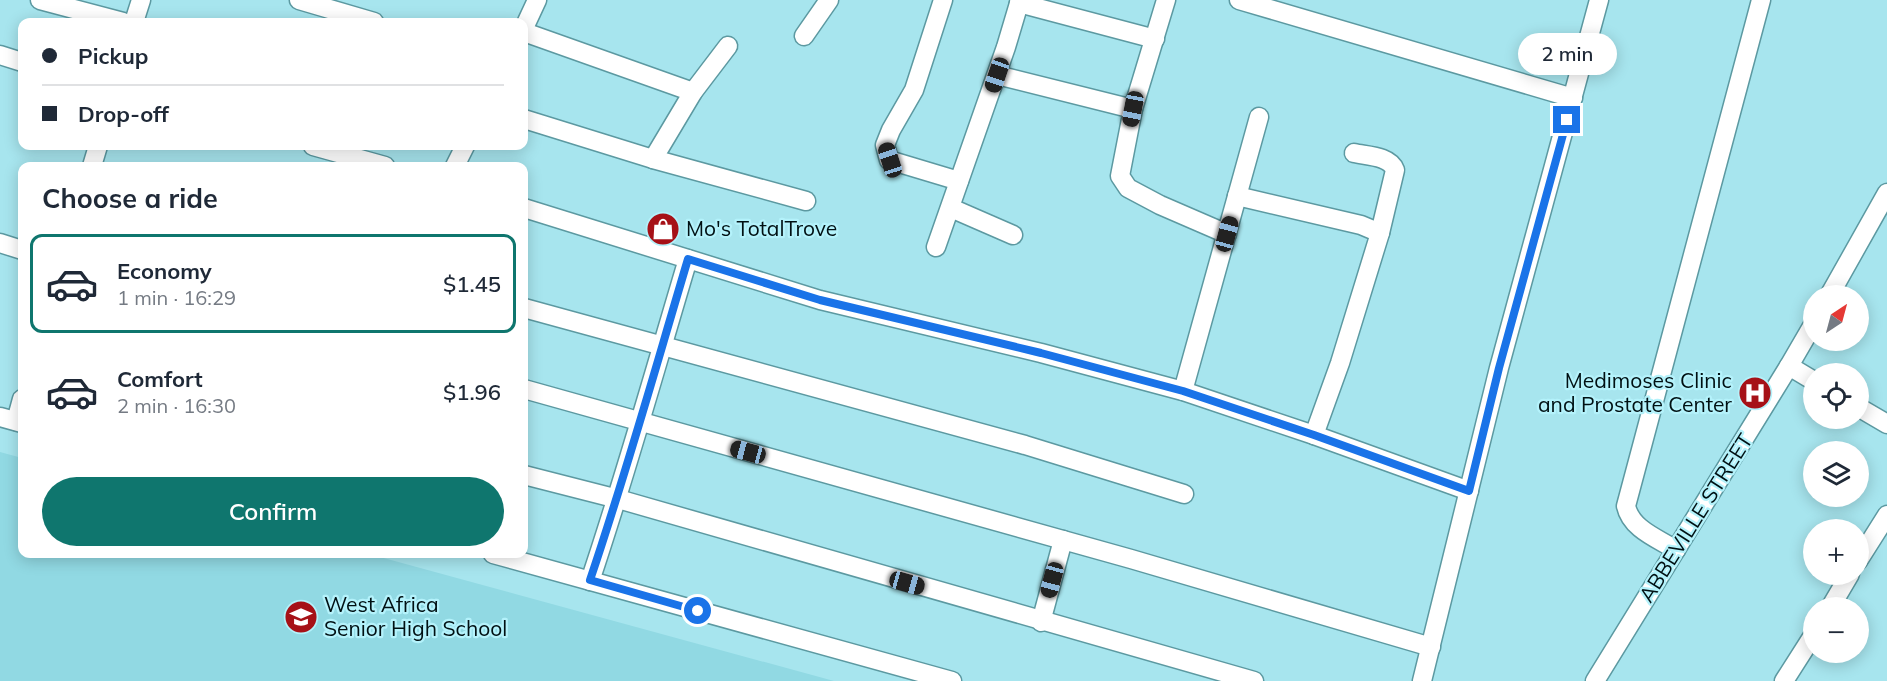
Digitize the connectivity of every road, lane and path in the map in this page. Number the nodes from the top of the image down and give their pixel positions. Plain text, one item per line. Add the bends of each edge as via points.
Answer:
1 (40, 0) edge
2 (141, 0) edge
3 (299, 0) edge
4 (537, 0) edge
5 (829, 0) edge
6 (943, 0) edge
7 (1166, 0) edge
8 (1239, 0) edge
9 (1599, 0) edge
10 (1761, 0) edge
11 (1019, 2) edge
12 (322, 10) edge
13 (108, 18) edge
14 (135, 18) edge
15 (357, 18) edge
16 (528, 21) edge
17 (528, 31) edge
18 (804, 36) dead end
19 (1155, 39) junction
20 (728, 46) dead end
21 (0, 55) edge
22 (18, 61) edge
23 (997, 75) junction
24 (693, 92) junction
25 (1574, 98) junction
26 (1133, 109) junction
27 (1259, 117) dead end
28 (528, 119) edge
29 (327, 150) edge
30 (1354, 153) dead end
31 (653, 159) junction
32 (371, 162) edge
33 (959, 181) junction
34 (1887, 193) edge
35 (1237, 196) junction
36 (806, 201) dead end
37 (951, 208) junction
38 (528, 209) edge
39 (1380, 233) junction
40 (1227, 234) junction
41 (1012, 235) dead end
42 (0, 243) edge
43 (936, 247) dead end
44 (18, 249) edge
45 (688, 259) junction
46 (1835, 285) edge
47 (528, 309) edge
48 (1803, 342) edge
49 (662, 346) junction
50 (1789, 366) junction
51 (1803, 374) edge
52 (528, 390) edge
53 (1183, 391) junction
54 (1869, 413) edge
55 (639, 422) junction
56 (1887, 424) edge
57 (1314, 435) junction
58 (528, 476) edge
59 (1469, 491) junction
60 (1184, 494) dead end
61 (618, 499) junction
62 (1887, 515) edge
63 (1063, 540) junction
64 (1869, 544) edge
65 (1676, 550) junction
66 (508, 558) edge
67 (590, 580) junction
68 (1041, 622) junction
69 (1431, 647) junction
70 (1803, 652) edge
71 (952, 681) edge
72 (1254, 681) edge
73 (1422, 681) edge
74 (1595, 681) edge
75 (1785, 681) edge

1 - 13 street
2 - 14 street
3 - 12 street
4 - 16 street
5 - 18 street
6 - 33 street via 914,90 885,145 890,160
7 - 19 street
8 - 25 street
9 - 25 street
10 - 65 street via 1626,506 1636,525
11 - 19 street
11 - 23 street
12 - 15 street
17 - 24 street
19 - 26 street
20 - 24 street
21 - 22 street
23 - 26 street
23 - 33 street
24 - 31 street
25 - 59 street
26 - 40 street via 1120,176 1128,188
27 - 35 street
28 - 31 street
29 - 32 street
30 - 39 street via 1386,160 1395,170
31 - 36 street
33 - 37 street
34 - 46 street
35 - 39 street
35 - 40 street
37 - 41 street
37 - 43 street
38 - 45 street
39 - 57 street
40 - 53 street
42 - 44 street
45 - 49 street
45 - 53 street via 820,300
47 - 49 street
48 - 50 street, ABBEVILLE STREET
49 - 55 street
49 - 60 street via 1025,445
50 - 51 street
50 - 65 street, ABBEVILLE STREET
52 - 55 street
53 - 57 street
54 - 56 street
55 - 61 street
55 - 63 street
57 - 59 street
58 - 61 street
59 - 69 street
61 - 67 street
61 - 68 street
62 - 64 street
63 - 68 street
63 - 69 street
65 - 74 street, ABBEVILLE STREET
66 - 67 street
67 - 71 street
68 - 72 street
69 - 73 street
70 - 75 street

